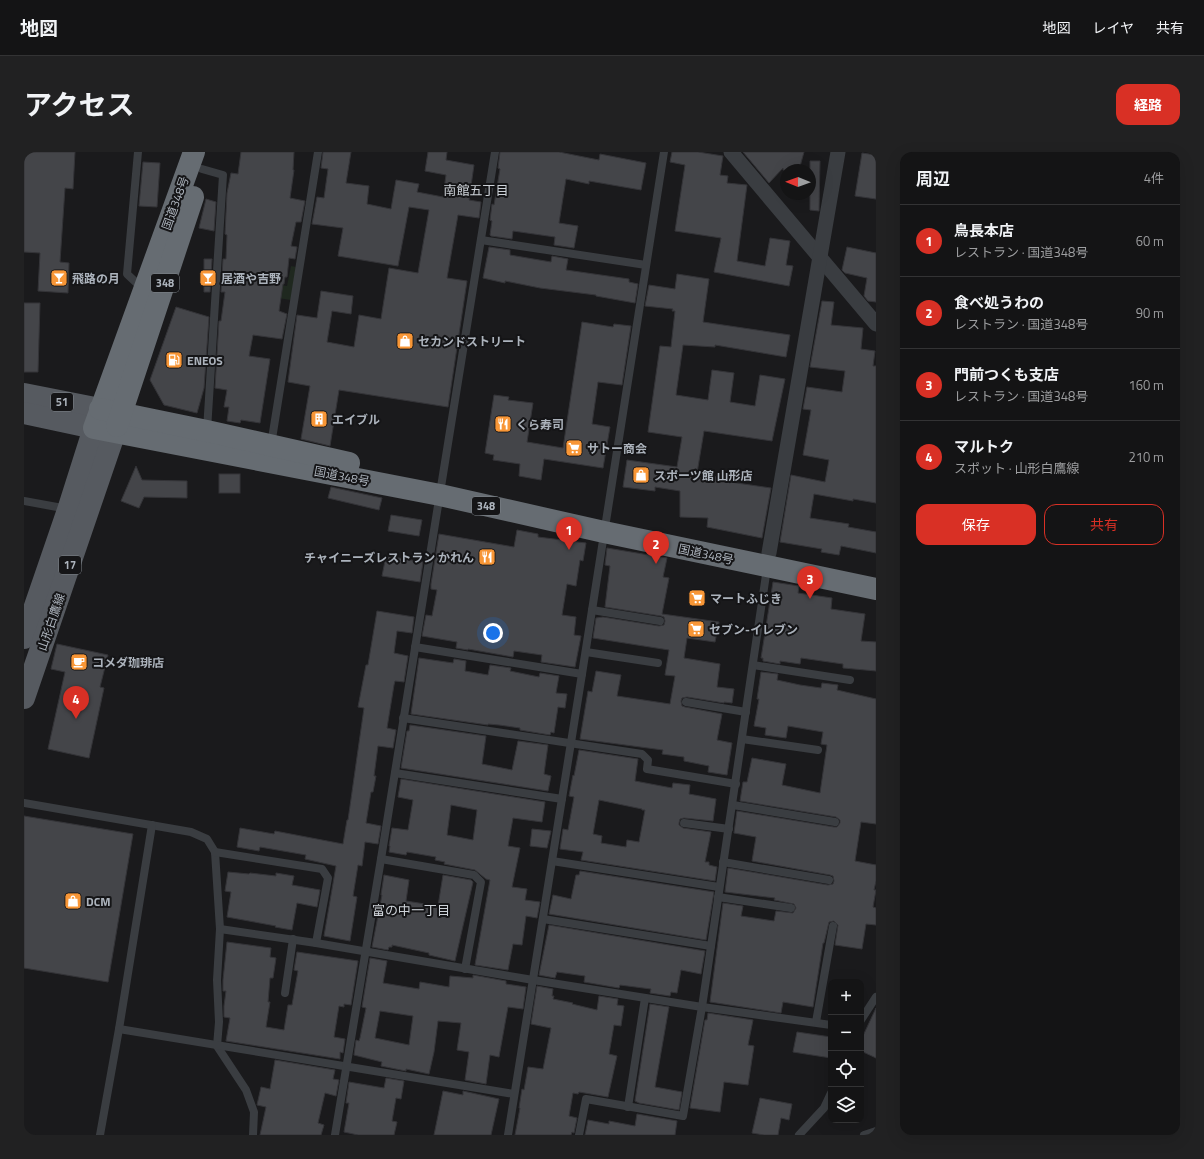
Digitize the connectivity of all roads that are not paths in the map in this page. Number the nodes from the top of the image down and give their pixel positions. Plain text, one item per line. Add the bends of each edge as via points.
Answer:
1 (138, 152) edge
2 (318, 152) edge
3 (495, 152) edge
4 (664, 152) edge
5 (731, 152) edge
6 (838, 152) edge
7 (201, 158) edge
8 (481, 240) junction
9 (820, 257) junction
10 (646, 265) junction
11 (144, 289) junction
12 (876, 324) edge
13 (24, 394) edge
14 (24, 413) edge
15 (108, 421) junction
16 (207, 431) junction
17 (271, 446) junction
18 (441, 489) junction
19 (24, 501) edge
20 (68, 510) junction
21 (605, 526) junction
22 (768, 560) junction
23 (876, 576) edge
24 (876, 589) edge
25 (592, 610) junction
26 (660, 621) dead end
27 (24, 638) edge
28 (415, 647) junction
29 (586, 652) junction
30 (658, 663) dead end
31 (753, 665) junction
32 (582, 674) junction
33 (850, 680) dead end
34 (24, 698) edge
35 (686, 702) dead end
36 (746, 712) junction
37 (403, 718) junction
38 (742, 739) junction
39 (571, 743) junction
40 (818, 750) dead end
41 (395, 773) junction
42 (736, 784) junction
43 (562, 799) junction
44 (24, 803) edge
45 (732, 805) junction
46 (835, 822) dead end
47 (684, 823) dead end
48 (152, 825) junction
49 (728, 829) junction
50 (215, 852) junction
51 (382, 859) junction
52 (552, 861) junction
53 (723, 862) junction
54 (829, 880) dead end
55 (719, 887) junction
56 (718, 897) junction
57 (791, 908) dead end
58 (543, 919) junction
59 (833, 926) dead end
60 (220, 929) junction
61 (293, 939) junction
62 (316, 942) junction
63 (711, 946) junction
64 (365, 952) junction
65 (465, 969) junction
66 (533, 980) junction
67 (285, 993) dead end
68 (876, 997) edge
69 (645, 998) junction
70 (702, 1007) junction
71 (864, 1015) edge
72 (816, 1022) junction
73 (828, 1024) edge
74 (119, 1029) junction
75 (217, 1046) junction
76 (347, 1067) junction
77 (514, 1094) junction
78 (828, 1099) edge
79 (628, 1107) junction
80 (876, 1131) edge
81 (100, 1135) edge
82 (253, 1135) edge
83 (335, 1135) edge
84 (508, 1135) edge
85 (579, 1135) edge
86 (799, 1135) edge
87 (864, 1135) edge

1 - 11 lane via 127,274
2 - 17 lane
3 - 8 lane
4 - 10 lane
5 - 9 street
6 - 9 street
7 - 11 highway, 国道348号 / 348
7 - 15 highway, 国道348号 / 348
7 - 16 lane via 223,175
8 - 10 lane
8 - 18 lane
9 - 12 street
9 - 22 street
10 - 21 lane
11 - 15 highway, 国道348号 / 348
13 - 15 main road, 51
14 - 15 main road, 51
15 - 16 highway, 国道348号 / 348
15 - 18 highway, 国道348号 / 348
15 - 20 main road, 山形白鷹線 / 17
15 - 34 main road, 山形白鷹線 / 17
16 - 17 highway, 国道348号 / 348
17 - 18 highway, 国道348号 / 348
18 - 21 highway, 国道348号 / 348
18 - 28 lane
19 - 20 lane
20 - 27 main road, 山形白鷹線 / 17
21 - 22 highway, 国道348号 / 348
21 - 25 lane
22 - 23 highway, 国道348号 / 348
22 - 24 highway, 国道348号 / 348
22 - 31 lane
25 - 26 lane
25 - 29 lane
28 - 32 lane
28 - 37 lane
29 - 30 lane
29 - 32 lane
31 - 33 lane
31 - 36 lane
32 - 39 lane
35 - 36 lane
36 - 38 lane
37 - 39 lane
37 - 41 lane
38 - 40 lane
38 - 42 lane
39 - 42 lane via 642,754 648,760 647,769
39 - 43 lane
41 - 43 lane
41 - 51 lane
42 - 45 lane
43 - 52 lane
44 - 48 lane
45 - 46 lane
45 - 49 lane
47 - 49 lane
48 - 50 lane via 191,832 207,839
48 - 74 lane
49 - 53 lane
50 - 60 lane
50 - 62 lane via 322,870 328,878
51 - 64 lane
51 - 65 lane via 474,875 481,882
52 - 55 lane
52 - 58 lane
53 - 54 lane
53 - 55 lane
55 - 56 lane
56 - 57 lane
56 - 63 lane
58 - 63 lane
58 - 66 lane
59 - 72 lane
60 - 61 lane
60 - 75 lane
61 - 62 lane
61 - 67 lane
62 - 64 lane
63 - 70 lane
64 - 65 lane
64 - 76 lane
65 - 66 lane
66 - 69 lane
66 - 77 lane
68 - 71 lane
69 - 70 lane
69 - 79 lane
70 - 72 lane
70 - 79 lane via 683,1116
72 - 73 lane
74 - 75 lane
74 - 81 lane
75 - 76 lane
75 - 82 lane via 246,1090 254,1112
76 - 77 lane
76 - 83 lane
77 - 84 lane
78 - 86 lane via 824,1108
79 - 85 lane via 586,1099
80 - 87 lane

